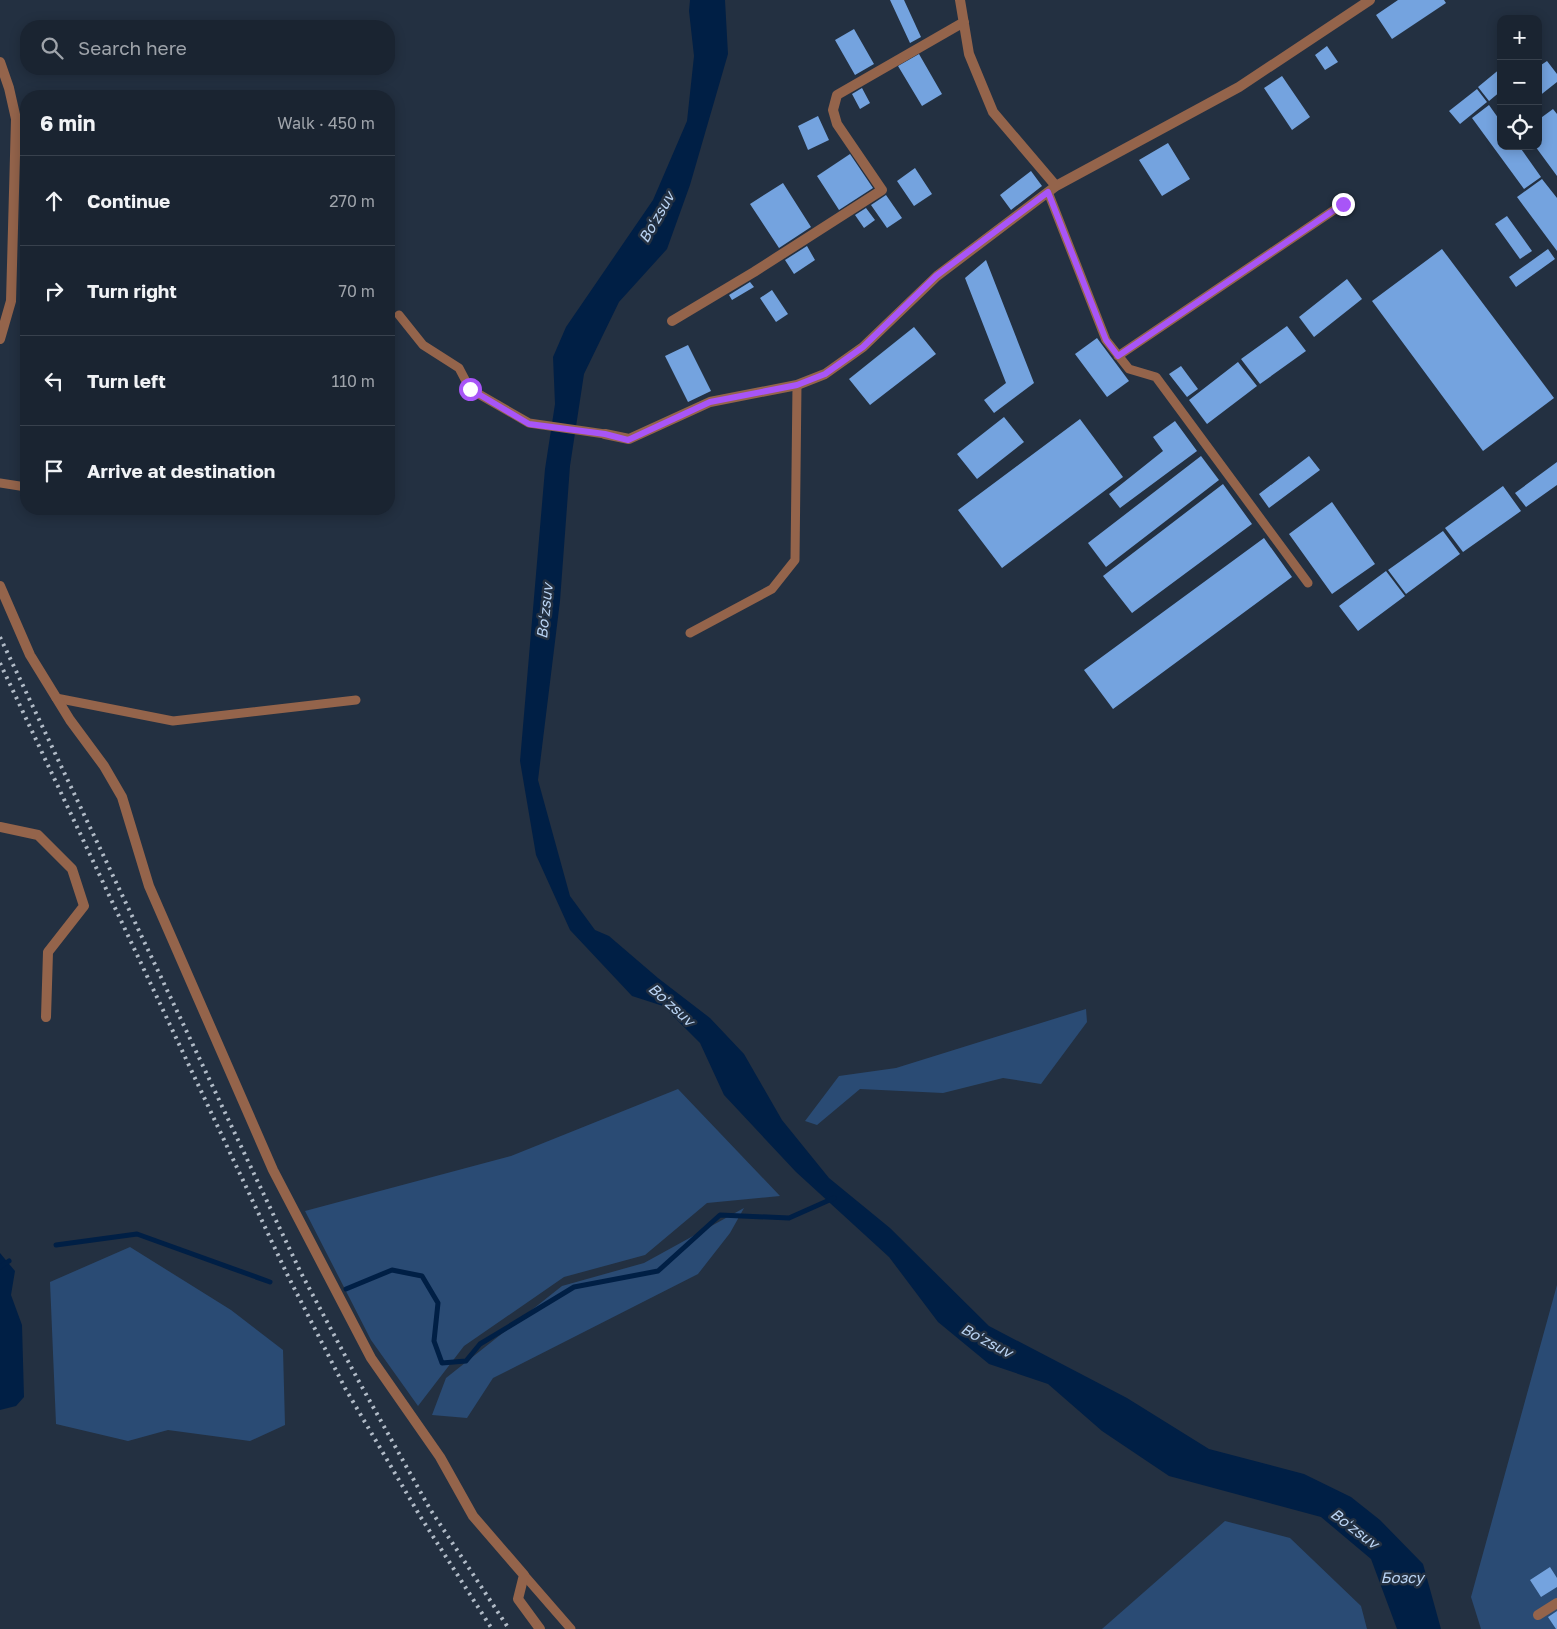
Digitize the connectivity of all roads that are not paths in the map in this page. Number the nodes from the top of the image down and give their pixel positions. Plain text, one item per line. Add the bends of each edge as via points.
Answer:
1 (960, 0) edge
2 (1370, 0) edge
3 (964, 22) junction
4 (0, 62) edge
5 (1052, 189) junction
6 (1343, 204) dead end
7 (399, 314) dead end
8 (672, 320) dead end
9 (0, 339) edge
10 (1118, 356) junction
11 (797, 385) junction
12 (605, 434) joint
13 (0, 483) edge
14 (20, 486) edge
15 (1308, 583) dead end
16 (0, 586) edge
17 (690, 633) dead end
18 (56, 698) junction
19 (356, 700) dead end
20 (0, 826) edge
21 (46, 1017) dead end
22 (524, 1575) junction
23 (1557, 1603) edge
24 (1538, 1615) dead end
25 (540, 1629) edge
26 (570, 1629) edge

1 - 3 street
2 - 5 street via 1239,87
3 - 5 street via 969,54 993,112
3 - 8 street via 837,96 833,110 837,124 882,190
4 - 9 street via 16,119 11,301
5 - 10 lane via 1106,340
5 - 11 street via 936,276 863,347 825,374
6 - 10 lane
7 - 12 lane via 423,345 459,368 470,389 529,424
10 - 15 lane via 1129,369 1156,377
11 - 12 street via 710,402 628,440
11 - 17 lane via 795,560 772,589
13 - 14 lane
16 - 18 street via 30,654
18 - 19 lane via 172,720
18 - 22 street via 122,796 149,886 273,1170 371,1358 440,1457 473,1516
20 - 21 street via 38,834 72,869 84,906 48,952
22 - 25 street via 518,1599
22 - 26 lane
23 - 24 street

